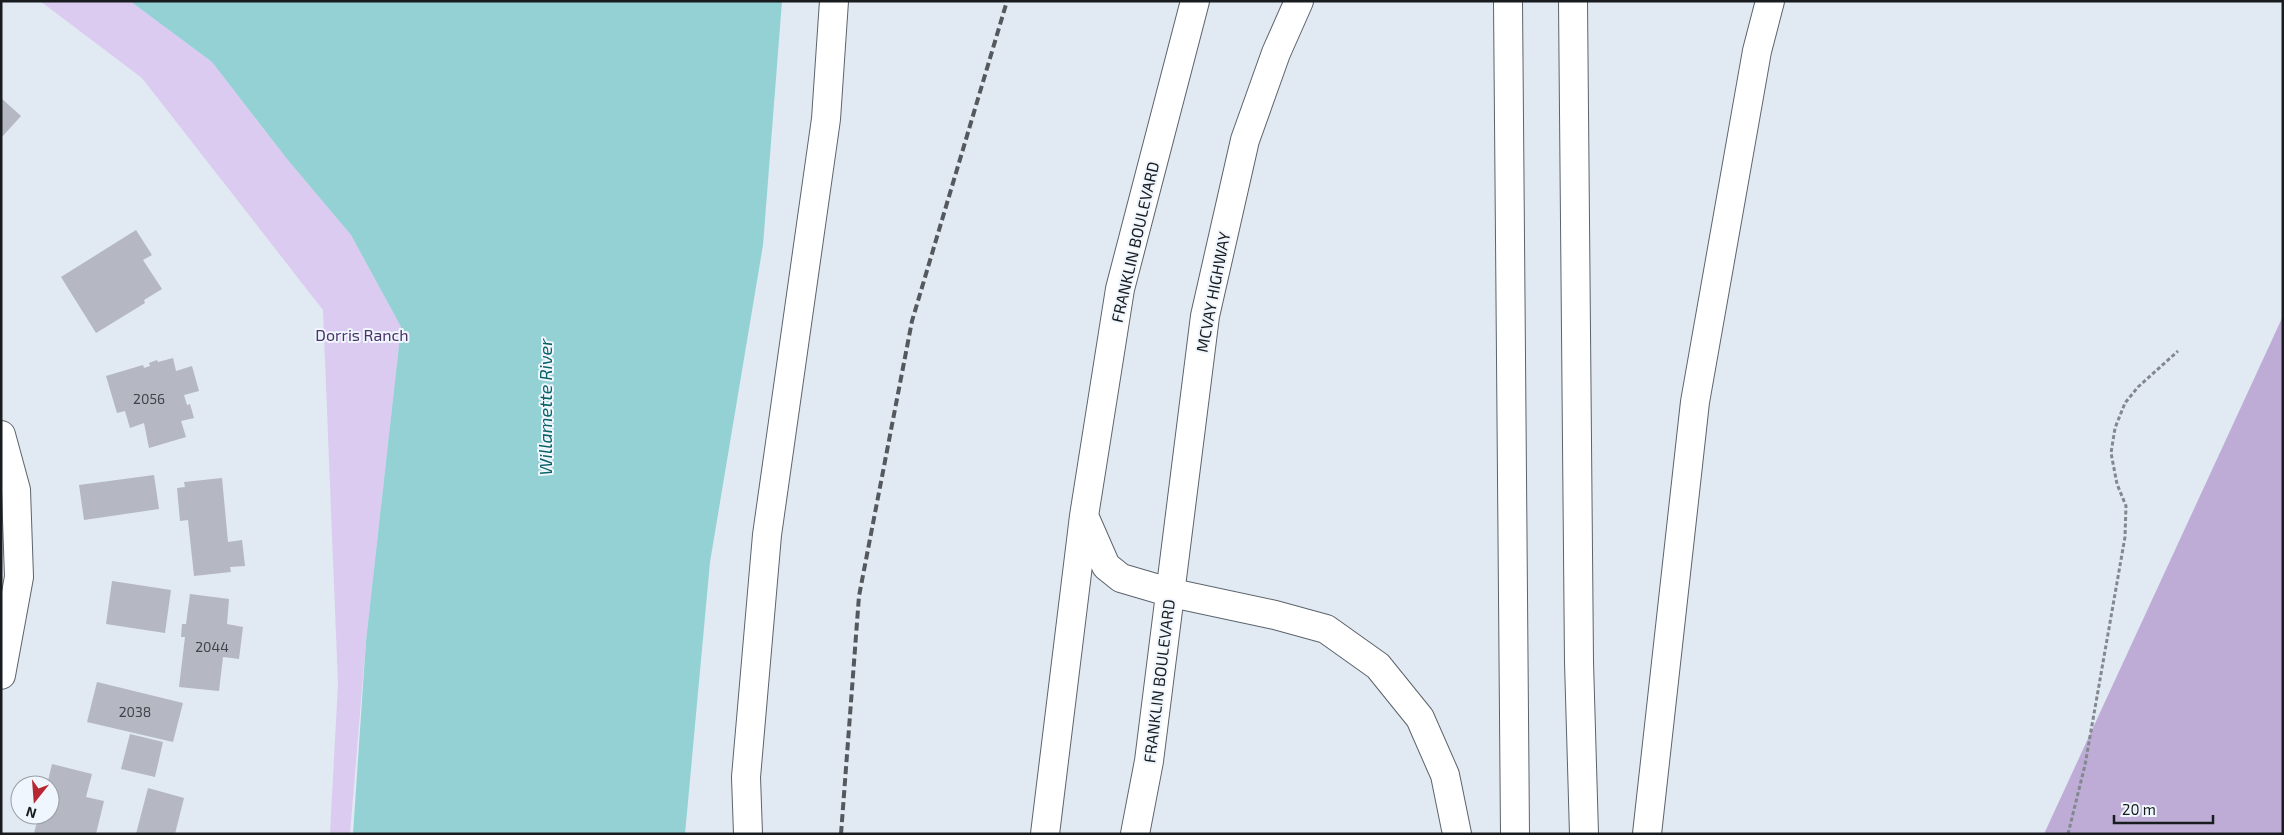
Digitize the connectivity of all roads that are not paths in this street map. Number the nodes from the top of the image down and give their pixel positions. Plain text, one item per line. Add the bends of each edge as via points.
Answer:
1 (834, 1) edge
2 (1195, 1) edge
3 (1299, 1) edge
4 (1508, 1) edge
5 (1573, 1) edge
6 (1770, 1) edge
7 (1, 434) edge
8 (1084, 516) junction
9 (1172, 593) junction
10 (1, 675) edge
11 (748, 834) edge
12 (1045, 834) edge
13 (1135, 834) edge
14 (1457, 834) edge
15 (1515, 834) edge
16 (1584, 834) edge
17 (1647, 834) edge

1 - 11 main road via 826,119 767,535 746,777
2 - 8 main road, FRANKLIN BOULEVARD via 1120,289
3 - 9 main road, MCVAY HIGHWAY via 1276,53 1245,140 1205,316
4 - 15 main road
5 - 16 main road via 1579,662
6 - 17 main road via 1757,51 1696,402
7 - 10 main road via 16,490 19,577
8 - 9 main road, FRANKLIN BOULEVARD via 1106,566 1121,578
8 - 12 main road, FRANKLIN BOULEVARD
9 - 13 main road, FRANKLIN BOULEVARD via 1149,761
9 - 14 main road via 1326,629 1378,666 1420,718 1445,775

